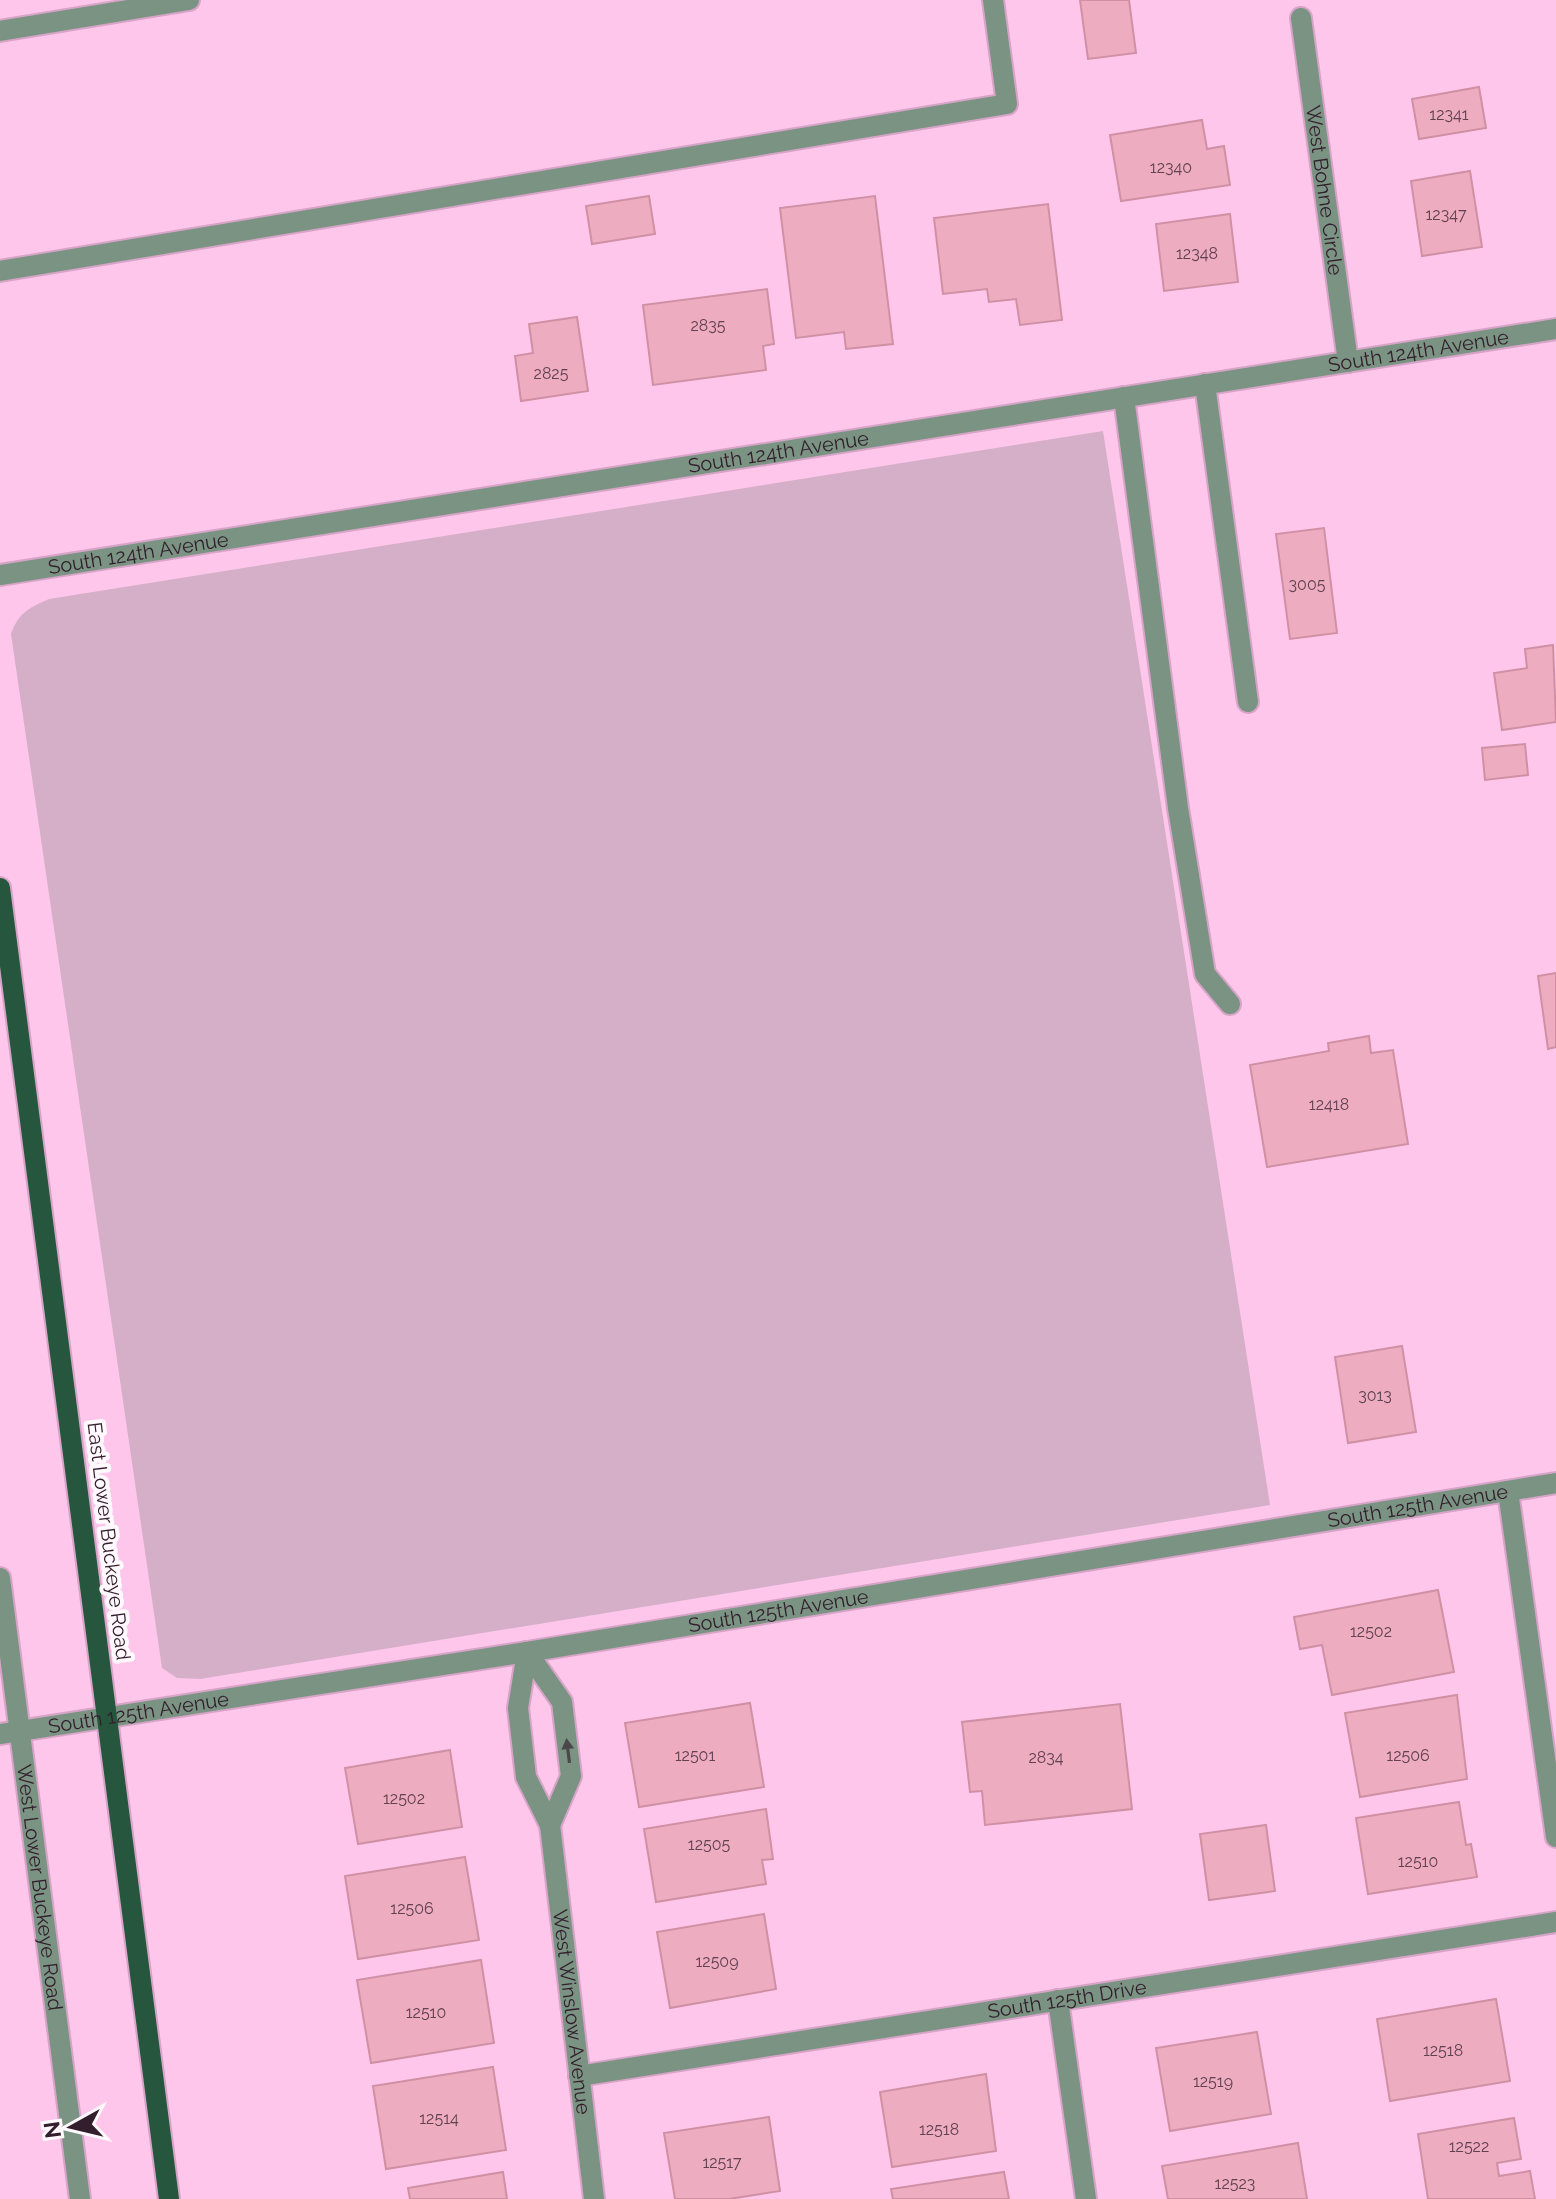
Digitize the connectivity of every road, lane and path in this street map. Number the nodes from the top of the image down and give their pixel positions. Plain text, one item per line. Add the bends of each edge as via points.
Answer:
1 (189, 0) edge
2 (993, 0) edge
3 (1301, 18) dead end
4 (0, 31) edge
5 (0, 271) edge
6 (1556, 329) edge
7 (1348, 362) junction
8 (1205, 384) junction
9 (1124, 397) junction
10 (0, 575) edge
11 (1248, 702) dead end
12 (0, 888) edge
13 (1230, 1004) dead end
14 (1556, 1483) edge
15 (1508, 1491) junction
16 (0, 1578) edge
17 (527, 1652) junction
18 (107, 1719) junction
19 (10, 1733) edge
20 (550, 1825) junction
21 (1556, 1837) edge
22 (1556, 1922) edge
23 (1058, 2000) junction
24 (579, 2076) junction
25 (80, 2199) edge
26 (169, 2199) edge
27 (594, 2199) edge
28 (1086, 2199) edge

1 - 4 street
2 - 5 street via 1007,104
3 - 7 street, West Bohne Circle
6 - 7 street, South 124th Avenue
7 - 8 street, South 124th Avenue
8 - 9 street, South 124th Avenue
8 - 11 street
9 - 10 street, South 124th Avenue
9 - 13 street via 1205,974
12 - 18 main road, East Lower Buckeye Road
14 - 15 street, South 125th Avenue
15 - 17 street, South 125th Avenue
15 - 21 street
16 - 19 street, West Lower Buckeye Road
17 - 18 street, South 125th Avenue
17 - 20 street, West Winslow Avenue via 518,1708 526,1777
20 -> 17 street, West Winslow Avenue via 571,1776 562,1702
18 - 19 street, South 125th Avenue
18 - 26 main road, East Lower Buckeye Road
19 - 25 street, West Lower Buckeye Road
20 - 24 street, West Winslow Avenue
22 - 23 street, South 125th Drive
23 - 24 street, South 125th Drive
23 - 28 street
24 - 27 street, West Winslow Avenue

